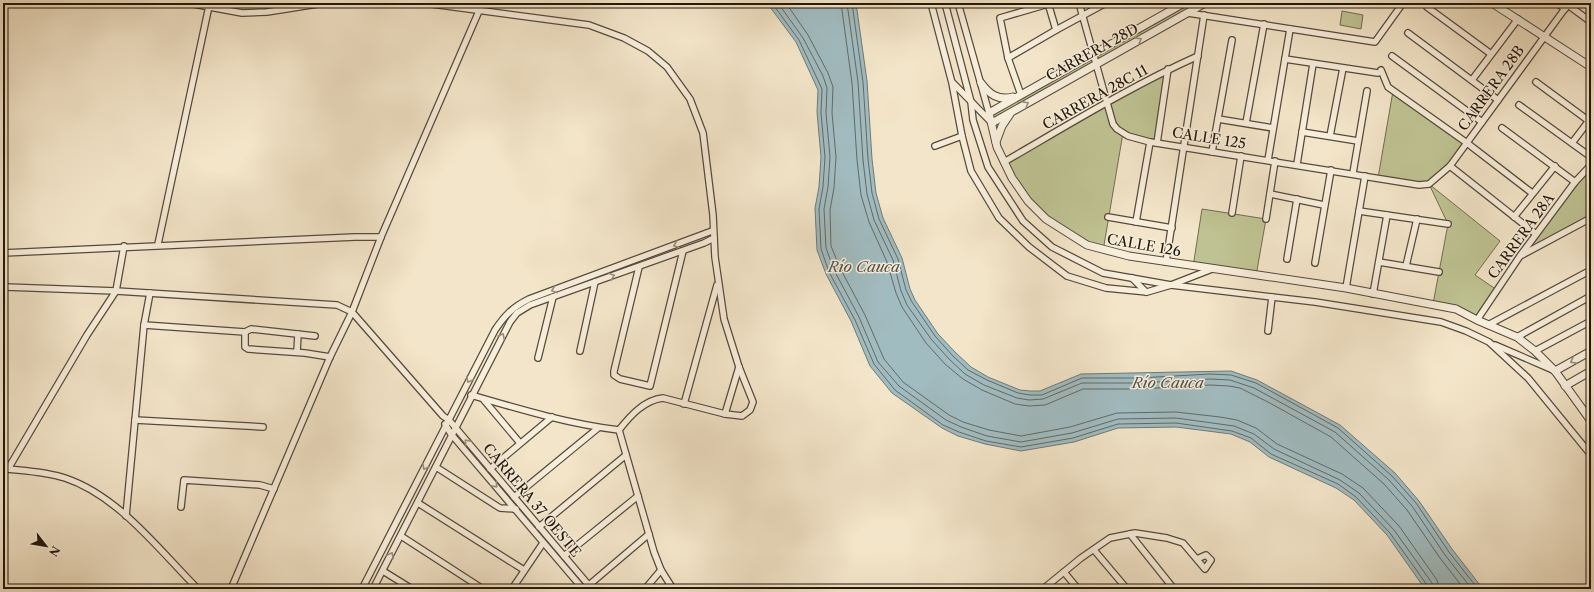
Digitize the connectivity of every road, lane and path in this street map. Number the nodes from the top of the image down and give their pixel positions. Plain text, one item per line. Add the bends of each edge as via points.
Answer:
1 (39, 3) edge
2 (148, 3) edge
3 (188, 3) edge
4 (324, 3) edge
5 (424, 3) edge
6 (931, 3) edge
7 (945, 3) edge
8 (958, 3) edge
9 (1079, 3) edge
10 (1106, 3) edge
11 (1184, 3) edge
12 (1205, 3) edge
13 (1403, 3) edge
14 (1492, 3) edge
15 (1556, 3) edge
16 (1048, 4) edge
17 (209, 6) junction
18 (1567, 6) edge
19 (1426, 7) dead end
20 (479, 11) junction
21 (1188, 13) junction
22 (1204, 15) junction
23 (1082, 16) junction
24 (1518, 19) junction
25 (1591, 22) edge
26 (1264, 24) junction
27 (1290, 29) junction
28 (1056, 30) junction
29 (1408, 33) dead end
30 (1544, 37) junction
31 (1232, 40) dead end
32 (1491, 54) junction
33 (1094, 55) junction
34 (1198, 56) junction
35 (1392, 56) dead end
36 (1008, 58) junction
37 (1286, 60) junction
38 (1313, 64) junction
39 (1096, 65) junction
40 (1591, 67) edge
41 (1343, 68) junction
42 (1168, 69) junction
43 (1472, 80) junction
44 (1536, 82) dead end
45 (952, 83) junction
46 (980, 83) junction
47 (1367, 91) dead end
48 (1021, 95) junction
49 (1498, 100) junction
50 (971, 102) junction
51 (1106, 103) junction
52 (1519, 105) dead end
53 (989, 113) junction
54 (1011, 113) junction
55 (1218, 119) junction
56 (1590, 119) edge
57 (1482, 122) junction
58 (992, 123) junction
59 (1246, 123) junction
60 (1273, 128) junction
61 (1502, 128) dead end
62 (1302, 132) junction
63 (962, 136) junction
64 (1330, 136) junction
65 (1358, 141) junction
66 (996, 142) junction
67 (1150, 142) junction
68 (1157, 143) junction
69 (1466, 143) junction
70 (1572, 143) junction
71 (935, 146) dead end
72 (1184, 148) junction
73 (1212, 152) junction
74 (1241, 156) junction
75 (1591, 157) edge
76 (1268, 160) junction
77 (1275, 161) junction
78 (1004, 162) junction
79 (1297, 164) junction
80 (1450, 166) junction
81 (1555, 166) junction
82 (1590, 168) edge
83 (1331, 170) junction
84 (1353, 173) junction
85 (1365, 176) junction
86 (1575, 182) junction
87 (1429, 184) joint
88 (1532, 193) junction
89 (1270, 194) junction
90 (1297, 199) junction
91 (1324, 205) junction
92 (1359, 211) junction
93 (1232, 213) dead end
94 (1387, 215) junction
95 (1108, 217) dead end
96 (1514, 217) junction
97 (1591, 218) edge
98 (1266, 219) dead end
99 (1416, 219) junction
100 (1136, 222) junction
101 (1448, 224) dead end
102 (1172, 228) junction
103 (712, 231) junction
104 (1536, 234) junction
105 (381, 237) junction
106 (714, 238) junction
107 (158, 244) junction
108 (124, 246) junction
109 (683, 251) junction
110 (3, 253) edge
111 (1520, 256) junction
112 (1287, 259) dead end
113 (1166, 262) junction
114 (1379, 262) junction
115 (1315, 264) dead end
116 (639, 266) junction
117 (1406, 266) junction
118 (1212, 269) junction
119 (1591, 270) edge
120 (1438, 272) dead end
121 (1132, 278) junction
122 (595, 282) junction
123 (718, 282) junction
124 (1171, 285) junction
125 (4, 286) edge
126 (1346, 288) junction
127 (116, 291) junction
128 (1147, 292) junction
129 (150, 293) junction
130 (1373, 294) junction
131 (1591, 296) edge
132 (553, 297) junction
133 (1272, 297) junction
134 (352, 312) junction
135 (1477, 320) junction
136 (1591, 321) edge
137 (144, 325) junction
138 (1488, 325) junction
139 (1268, 331) dead end
140 (245, 332) junction
141 (298, 334) junction
142 (315, 336) dead end
143 (1517, 337) junction
144 (1489, 342) junction
145 (1535, 351) junction
146 (297, 352) junction
147 (580, 352) dead end
148 (1591, 352) edge
149 (330, 357) junction
150 (538, 358) dead end
151 (738, 367) junction
152 (1555, 371) junction
153 (1591, 371) edge
154 (1565, 386) junction
155 (471, 395) junction
156 (483, 399) junction
157 (684, 404) junction
158 (725, 414) junction
159 (443, 416) junction
160 (552, 417) junction
161 (135, 420) junction
162 (449, 420) junction
163 (1591, 421) edge
164 (263, 427) dead end
165 (446, 427) junction
166 (455, 427) junction
167 (598, 428) junction
168 (619, 430) junction
169 (451, 434) junction
170 (520, 443) junction
171 (626, 455) junction
172 (1591, 455) edge
173 (436, 466) junction
174 (490, 469) junction
175 (5, 470) edge
176 (274, 489) junction
177 (638, 496) junction
178 (514, 497) junction
179 (418, 502) junction
180 (181, 507) dead end
181 (516, 510) junction
182 (126, 516) junction
183 (540, 527) junction
184 (649, 534) junction
185 (1130, 534) junction
186 (401, 536) junction
187 (543, 542) junction
188 (1094, 550) junction
189 (564, 556) junction
190 (1197, 560) dead end
191 (524, 570) junction
192 (661, 570) junction
193 (383, 571) junction
194 (1064, 572) junction
195 (590, 587) edge
196 (198, 589) edge
197 (231, 589) edge
198 (362, 589) edge
199 (373, 589) edge
200 (412, 589) edge
201 (483, 589) edge
202 (512, 589) edge
203 (583, 589) edge
204 (645, 589) edge
205 (673, 589) edge
206 (1043, 589) edge
207 (1078, 589) edge
208 (1127, 589) edge
209 (1174, 589) edge

1 - 2 street
3 - 17 street
4 - 17 street via 267,12 242,13
5 - 20 street
6 - 45 street
7 - 50 street
8 - 46 street, CALLE 126
9 - 23 street, CALLE 125
10 - 23 street
11 - 33 street, CARRERA 28D
12 - 21 street, CARRERA 28D
13 - 27 street via 1376,42
14 - 24 street
15 - 18 street
16 - 28 street
16 - 36 street via 1000,18
17 - 107 street
18 - 25 street
18 - 30 street, CARRERA 28B
19 - 32 street
20 - 103 street via 589,25 624,38 648,51 667,67 690,99 703,133 713,215
20 - 105 street
21 - 22 street
39 -> 21 street, CARRERA 28D
22 - 26 street
22 - 34 street
23 - 28 street
23 - 33 street, CALLE 125
24 - 30 street
24 - 32 street
26 - 27 street
26 - 59 street
27 - 37 street
28 - 36 street
29 - 43 street
30 - 40 street
30 - 49 street, CARRERA 28B
31 - 55 street
32 - 43 street
33 - 39 street, CALLE 125
33 - 48 street, CARRERA 28D
34 - 42 street, CARRERA 28C 11
34 - 72 street
35 - 57 street
36 - 48 street
37 - 38 street
37 - 60 street
38 - 41 street
38 - 62 street
39 - 51 street, CALLE 125
54 -> 39 street, CARRERA 28D
41 - 64 street
41 - 69 street via 1380,72 1388,87
42 - 51 street, CARRERA 28C 11
42 - 68 street
43 - 49 street
44 - 56 street
45 - 50 street
45 - 63 street
46 - 48 street via 987,91 1001,99
46 - 53 street, CALLE 126
47 - 65 street
48 - 53 street, CARRERA 28D
49 - 57 street, CARRERA 28B
50 - 58 street
50 - 121 street via 973,120 988,167 1023,221 1052,247 1103,273
51 - 67 street, CALLE 125 via 1117,129 1128,136
51 - 78 street, CARRERA 28C 11
52 - 70 street
53 - 58 street, CALLE 126
54 - 58 street, CARRERA 28D
54 - 66 street via 1002,126
55 - 59 street
55 - 73 street
56 - 70 street
57 - 69 street, CARRERA 28B
58 - 66 street, CALLE 126
59 - 60 street
60 - 76 street
61 - 81 street
62 - 64 street
62 - 79 street
63 - 71 street
63 - 128 street via 971,171 999,218 1029,247 1066,276 1106,288
64 - 65 street
65 - 84 street
66 - 78 street, CALLE 126
67 - 68 street, CALLE 125
67 - 100 street
68 - 72 street, CALLE 125
69 - 80 street, CARRERA 28B
69 - 88 street
70 - 75 street
72 - 73 street, CALLE 125
72 - 102 street
73 - 74 street, CALLE 125
74 - 76 street, CALLE 125
74 - 93 street
76 - 77 street, CALLE 125
77 - 79 street, CALLE 125
77 - 89 street
78 - 113 street, CALLE 126 via 1028,202 1046,219 1072,236 1103,251
79 - 83 street, CALLE 125
80 - 87 street, CARRERA 28B
80 - 96 street
81 - 86 street
81 - 88 street
82 - 86 street, CARRERA 28A
83 - 84 street, CALLE 125
83 - 91 street
84 - 85 street, CALLE 125
85 - 87 street, CALLE 125 via 1419,185
85 - 92 street
86 - 104 street, CARRERA 28A
88 - 96 street
89 - 90 street
89 - 98 street
90 - 91 street
90 - 112 street
91 - 115 street
92 - 94 street
92 - 126 street
94 - 99 street
94 - 114 street
95 - 100 street
96 - 104 street
97 - 111 street
99 - 101 street
99 - 117 street
100 - 102 street
102 - 113 street
103 - 106 street
103 -> 162 street via 513,307 495,330
104 - 111 street, CARRERA 28A
105 - 107 street
105 - 134 street
106 - 109 street
106 - 123 street
107 - 108 street
108 - 110 street
108 - 127 street
109 - 116 street
109 - 116 street via 650,386 620,379 614,375
111 - 135 street, CARRERA 28A
113 - 118 street, CALLE 126
114 - 117 street
114 - 130 street
122 -> 116 street
117 - 120 street
118 - 124 street
118 - 126 street, CALLE 126
119 - 138 street
121 - 124 street
121 - 128 street
122 - 132 street
122 - 147 street
123 - 151 street via 724,319
123 - 157 street
124 - 128 street
124 - 133 street
125 - 127 street
126 - 130 street, CALLE 126
127 - 129 street
127 - 175 street
129 - 134 street via 337,305
129 - 137 street
130 - 135 street, CALLE 126 via 1456,309
131 - 143 street
132 - 150 street
155 -> 132 street via 517,313 530,305
133 - 139 street
133 - 144 street via 1441,322
134 - 149 street
134 - 159 street
135 - 138 street
136 - 145 street
137 - 140 street
137 - 161 street
138 - 143 street
140 - 141 street via 251,329
140 - 146 street via 245,347 248,349
141 - 142 street
141 - 146 street
143 - 145 street
144 - 152 street
144 - 172 street via 1528,378
145 - 152 street
146 - 149 street
148 -> 152 street
149 - 176 street
151 - 158 street
151 - 158 street via 753,402 752,407 742,416
152 - 154 street
153 - 154 street
154 - 163 street
155 - 156 street
155 - 166 street
156 - 160 street
156 - 170 street
157 - 158 street
157 - 168 street via 663,398 653,400 629,418
159 - 162 street, CARRERA 37 OESTE
159 - 165 street
160 - 167 street
160 - 170 street
161 - 164 street
161 - 182 street
162 - 165 street
162 - 166 street, CARRERA 37 OESTE
165 - 169 street, CARRERA 37 OESTE
165 -> 198 street
166 - 169 street
174 -> 166 street, CARRERA 37 OESTE
167 - 168 street
167 - 178 street
168 - 171 street
169 - 173 street
169 -> 181 street, CARRERA 37 OESTE
170 - 174 street
171 - 177 street
171 - 183 street
173 - 179 street
173 - 181 street via 500,508
174 - 178 street, CARRERA 37 OESTE
175 - 182 street via 46,474 82,485 101,495
176 - 180 street via 260,485 184,480
176 - 197 street
177 - 184 street
177 - 189 street
178 - 183 street, CARRERA 37 OESTE
179 - 186 street
179 - 191 street
181 - 187 street, CARRERA 37 OESTE
182 - 196 street
183 - 189 street, CARRERA 37 OESTE
184 - 192 street
184 - 195 street
185 - 188 street via 1110,538
185 - 190 street via 1167,538 1183,543
185 - 209 street
193 -> 186 street
186 - 201 street
187 - 191 street
187 - 203 street, CARRERA 37 OESTE
188 - 194 street
188 - 208 street
189 - 195 street, CARRERA 37 OESTE
191 - 202 street
192 - 204 street
192 - 205 street
193 - 199 street
193 - 200 street
194 - 206 street
194 - 207 street

